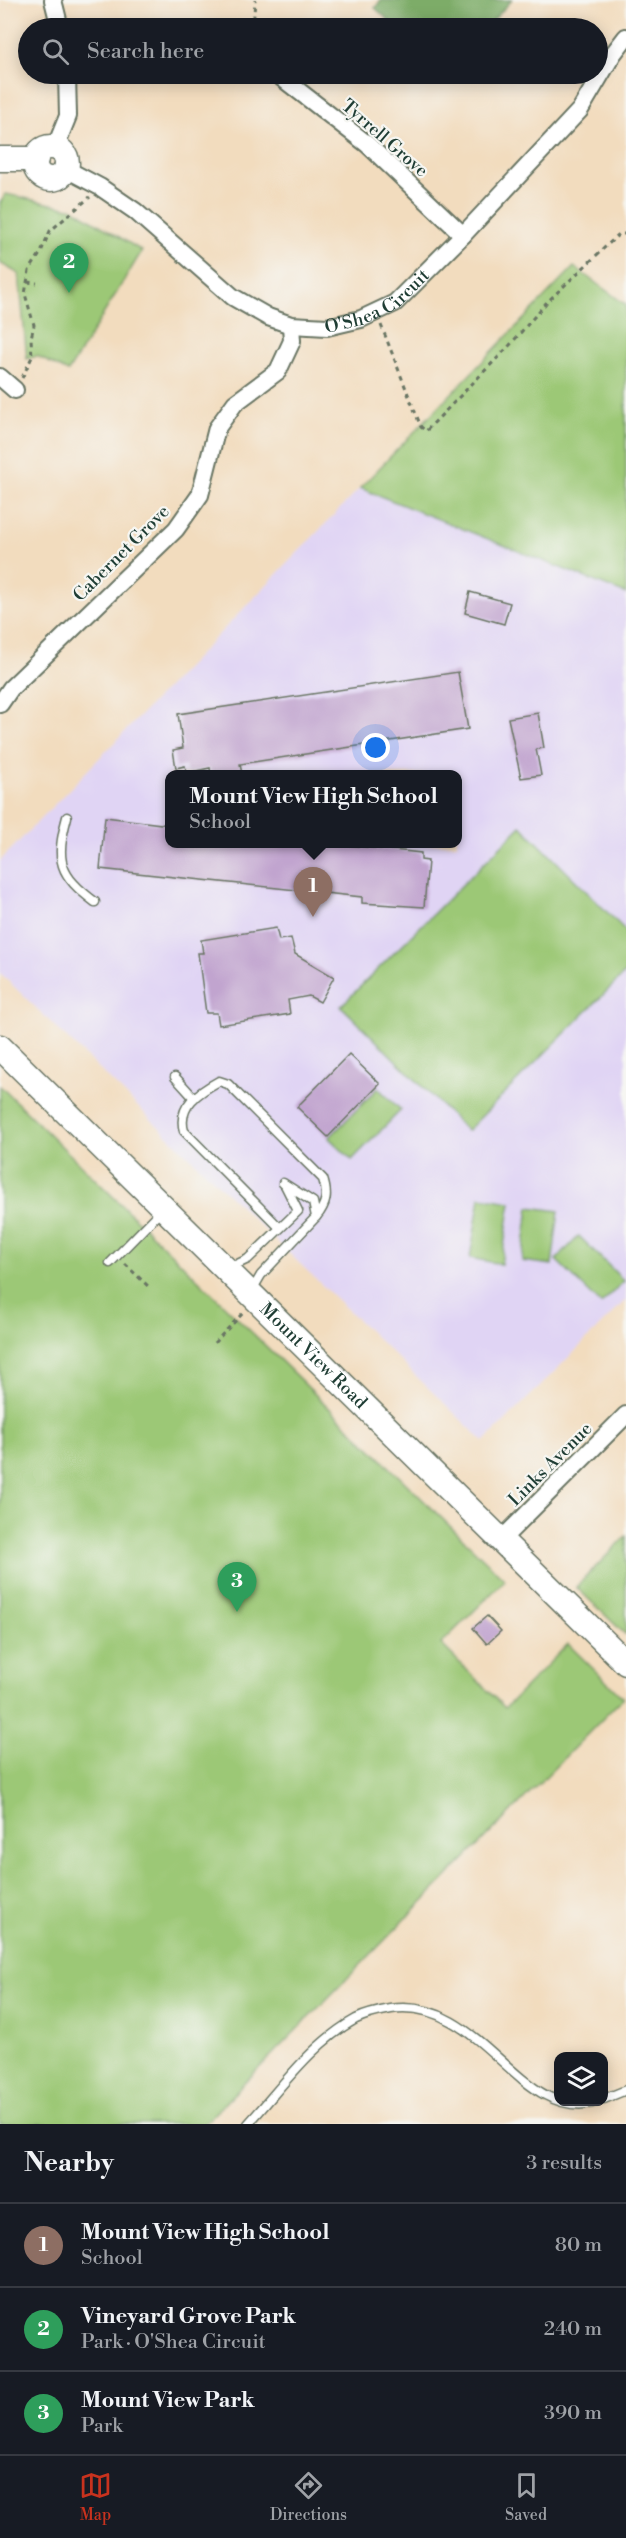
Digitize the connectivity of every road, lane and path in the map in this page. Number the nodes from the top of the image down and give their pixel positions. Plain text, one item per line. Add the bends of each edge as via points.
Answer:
1 (53, 0) edge
2 (255, 0) edge
3 (58, 18) edge
4 (254, 18) edge
5 (626, 37) edge
6 (608, 62) edge
7 (67, 84) edge
8 (290, 84) edge
9 (595, 84) edge
10 (45, 153) junction
11 (0, 159) edge
12 (66, 169) joint
13 (92, 195) dead end
14 (626, 234) edge
15 (463, 235) junction
16 (27, 282) junction
17 (37, 283) dead end
18 (376, 312) junction
19 (291, 325) junction
20 (0, 377) edge
21 (15, 390) joint
22 (5, 684) edge
23 (0, 704) edge
24 (67, 818) dead end
25 (95, 902) dead end
26 (0, 1047) edge
27 (175, 1077) dead end
28 (194, 1098) junction
29 (164, 1208) junction
30 (316, 1217) junction
31 (280, 1228) junction
32 (114, 1260) joint
33 (226, 1269) junction
34 (149, 1287) dead end
35 (254, 1296) junction
36 (214, 1343) dead end
37 (626, 1415) edge
38 (501, 1540) junction
39 (626, 1663) edge
40 (626, 2090) edge
41 (608, 2097) edge
42 (554, 2102) edge
43 (248, 2124) edge

1 - 3 street
2 - 4 path
5 - 6 street, O'Shea Circuit
7 - 10 street via 68,116
8 - 15 street, Tyrrell Grove via 367,144
9 - 15 street, O'Shea Circuit via 580,110
10 - 11 main road
10 - 12 main road, O'Shea Circuit via 38,172 45,178 58,178
12 - 19 street, O'Shea Circuit via 135,211 233,297
13 - 16 path via 50,231
14 - 18 path via 619,234 546,303 426,431 421,427
15 - 18 street, O'Shea Circuit via 395,303
16 - 17 path
16 - 21 path via 25,294 34,325 32,357
18 - 19 street, O'Shea Circuit via 327,327
19 - 22 street, Cabernet Grove via 292,341 278,371 236,403 217,428 200,495 176,529
20 - 21 street
22 - 23 street, Cabernet Grove
24 - 25 lane via 61,842 65,875
26 - 29 main road, Mount View Road
27 - 28 lane
28 - 30 lane via 219,1081 228,1084 323,1179 327,1193
28 - 31 lane via 184,1109 184,1131
29 - 32 lane
29 - 33 main road, Mount View Road
30 - 31 lane via 313,1202 283,1183 298,1211
30 - 35 lane via 261,1275
31 - 33 lane via 248,1259
32 - 34 path
33 - 35 main road, Mount View Road
35 - 36 path
35 - 38 main road, Mount View Road
37 - 38 street, Links Avenue
38 - 39 main road, Mount View Road
40 - 41 lane
42 - 43 lane via 535,2093 471,2034 437,2014 406,2007 357,2019 322,2042

